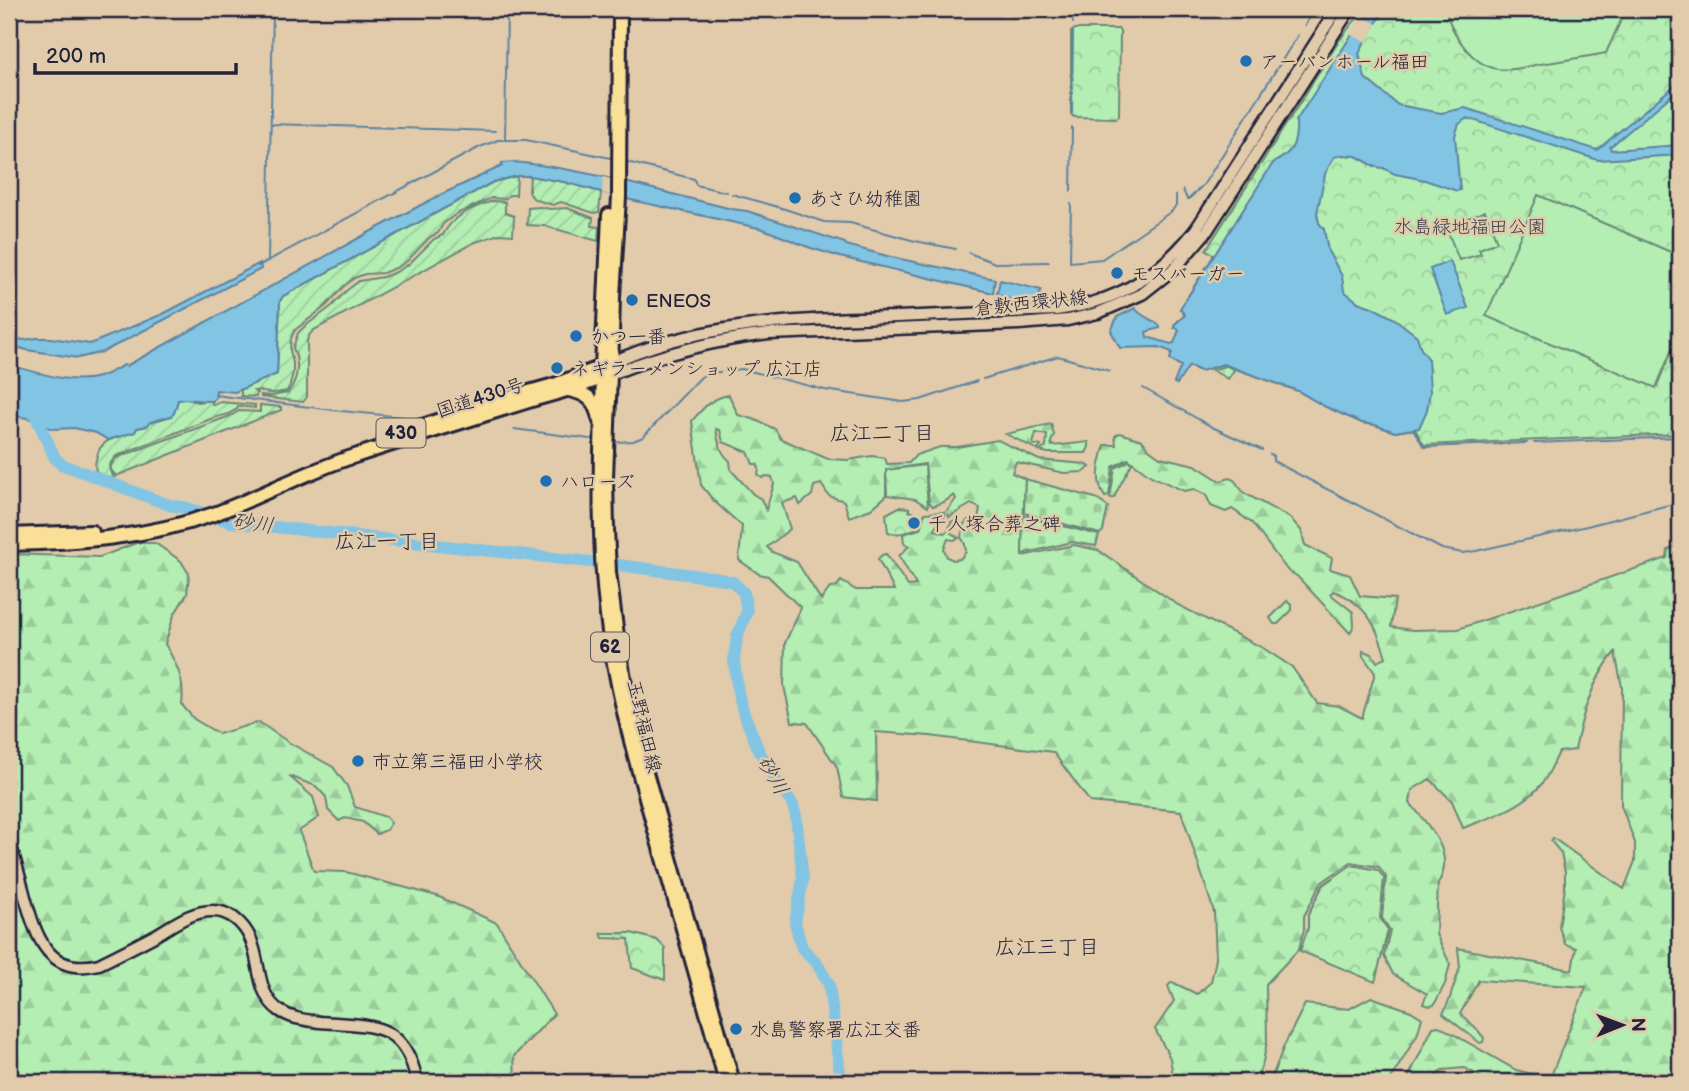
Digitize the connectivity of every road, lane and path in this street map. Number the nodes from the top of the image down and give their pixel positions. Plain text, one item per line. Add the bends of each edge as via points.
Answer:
1 (612, 9) edge
2 (620, 9) edge
3 (1337, 9) edge
4 (1350, 9) edge
5 (615, 160) junction
6 (607, 371) junction
7 (569, 390) junction
8 (600, 421) junction
9 (200, 514) junction
10 (9, 535) edge
11 (9, 544) edge
12 (9, 838) edge
13 (416, 1082) edge
14 (725, 1082) edge
15 (734, 1082) edge

1 - 5 highway
2 - 5 highway
3 - 6 main road, 倉敷西環状線 via 1196,229 1170,259 1123,292 1056,310 740,326 626,356
4 - 6 main road, 倉敷西環状線 via 1207,231 1175,268 1142,294 1068,320 769,334 710,343
5 - 6 highway
6 - 7 highway, 国道430号 / 430
6 - 8 main road, 玉野福田線 / 62
6 - 9 highway, 国道430号 / 430 via 351,449
6 - 15 main road, 玉野福田線 / 62 via 611,583 629,701
7 - 8 highway via 589,397
7 - 9 highway, 国道430号 / 430 via 339,461
8 - 14 main road, 玉野福田線 / 62 via 600,557 620,703
9 - 10 highway, 国道430号 / 430 via 104,531
9 - 11 highway, 国道430号 / 430 via 150,531 105,539
12 - 13 main road via 36,932 55,959 76,966 99,964 193,914 227,913 250,936 272,1006 293,1018 382,1030 402,1044

